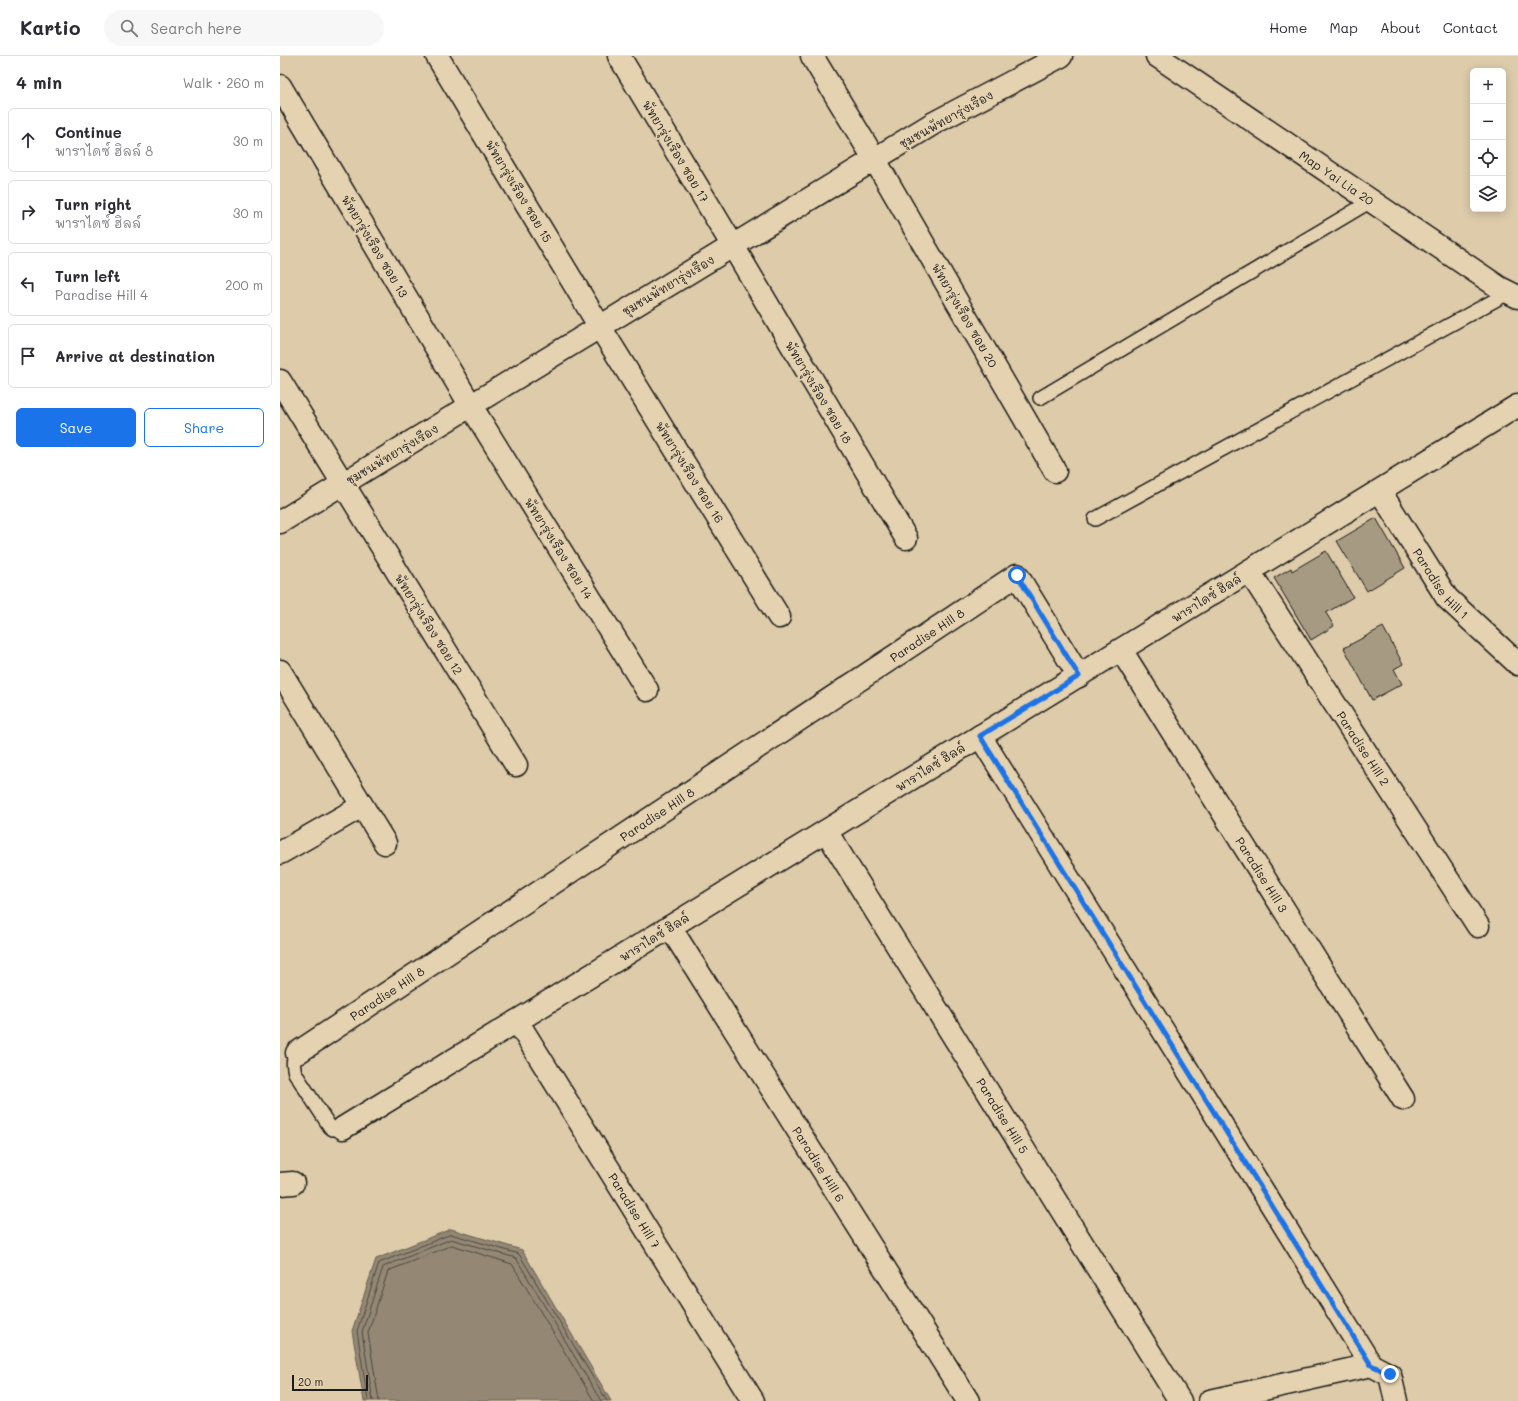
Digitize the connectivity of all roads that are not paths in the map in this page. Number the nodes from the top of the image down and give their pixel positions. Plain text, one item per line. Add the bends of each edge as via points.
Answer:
1 (437, 56) edge
2 (619, 56) edge
3 (812, 56) edge
4 (1061, 56) edge
5 (1157, 56) edge
6 (280, 86) edge
7 (874, 160) junction
8 (1370, 201) junction
9 (733, 246) junction
10 (1513, 295) edge
11 (600, 327) junction
12 (280, 381) edge
13 (1040, 398) dead end
14 (471, 406) junction
15 (1518, 406) edge
16 (1055, 471) dead end
17 (342, 483) junction
18 (1380, 491) junction
19 (1095, 519) dead end
20 (280, 522) edge
21 (906, 538) dead end
22 (1249, 571) junction
23 (779, 617) dead end
24 (1121, 650) junction
25 (1518, 664) edge
26 (280, 671) edge
27 (1079, 676) junction
28 (647, 690) dead end
29 (980, 736) junction
30 (516, 765) dead end
31 (362, 806) junction
32 (826, 831) junction
33 (385, 843) dead end
34 (280, 853) edge
35 (1478, 926) dead end
36 (670, 927) junction
37 (517, 1021) junction
38 (298, 1053) joint
39 (1403, 1099) dead end
40 (343, 1128) joint
41 (1371, 1365) junction
42 (753, 1401) edge
43 (968, 1401) edge
44 (1180, 1401) edge
45 (1210, 1401) edge
46 (1396, 1401) edge

1 - 11 street, พัทยารุ่งเรือง ซอย 15
2 - 9 street, พัทยารุ่งเรือง ซอย 17
3 - 7 street, พัทยารุ่งเรือง ซอย 20
4 - 7 street, ชุมชนพัทยารุ่งเรือง via 934,124
5 - 8 street, Map Yai Lia 20
6 - 14 street, พัทยารุ่งเรือง ซอย 13
7 - 9 street, ชุมชนพัทยารุ่งเรือง
7 - 16 street, พัทยารุ่งเรือง ซอย 20
8 - 10 street, Map Yai Lia 20
8 - 13 lane
9 - 11 street, ชุมชนพัทยารุ่งเรือง
9 - 21 street, พัทยารุ่งเรือง ซอย 18
10 - 19 lane
11 - 14 street, ชุมชนพัทยารุ่งเรือง
11 - 23 street, พัทยารุ่งเรือง ซอย 16
12 - 17 street, พัทยารุ่งเรือง ซอย 12
14 - 17 street, ชุมชนพัทยารุ่งเรือง
14 - 28 street, พัทยารุ่งเรือง ซอย 14
15 - 18 street, พาราไดซ์ ฮิลล์
17 - 20 street, ชุมชนพัทยารุ่งเรือง
17 - 30 street, พัทยารุ่งเรือง ซอย 12
18 - 22 street, พาราไดซ์ ฮิลล์
18 - 25 street, Paradise Hill 1 via 1447,598
22 - 24 street, พาราไดซ์ ฮิลล์
22 - 35 street, Paradise Hill 2
24 - 27 street, พาราไดซ์ ฮิลล์
24 - 39 street, Paradise Hill 3
26 - 31 street
27 - 29 street, พาราไดซ์ ฮิลล์
27 - 38 street via 1017,575
29 - 32 street, พาราไดซ์ ฮิลล์
29 - 41 street
31 - 33 street
31 - 34 street
32 - 36 street, พาราไดซ์ ฮิลล์
32 - 44 street, Paradise Hill 5
36 - 37 street, พาราไดซ์ ฮิลล์
36 - 43 street, Paradise Hill 6
37 - 40 street, พาราไดซ์ ฮิลล์
37 - 42 street, Paradise Hill 7
38 - 40 lane via 294,1058 295,1073 330,1127
41 - 45 street
41 - 46 street via 1390,1374

